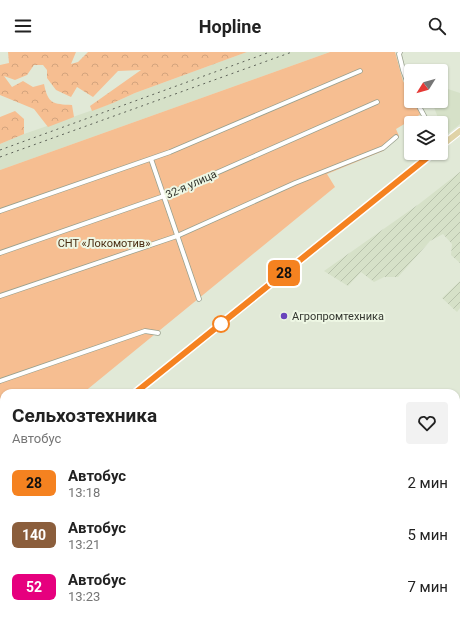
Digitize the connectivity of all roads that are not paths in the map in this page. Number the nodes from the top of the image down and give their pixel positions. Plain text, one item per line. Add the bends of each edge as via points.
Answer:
1 (400, 52) edge
2 (360, 71) dead end
3 (404, 73) edge
4 (378, 102) dead end
5 (460, 131) edge
6 (396, 137) dead end
7 (448, 140) edge
8 (151, 159) junction
9 (424, 160) edge
10 (164, 196) junction
11 (0, 211) edge
12 (177, 236) junction
13 (0, 253) edge
14 (0, 296) edge
15 (199, 299) dead end
16 (158, 333) dead end
17 (0, 381) edge
18 (140, 389) edge

1 - 3 street
2 - 8 street
4 - 10 street, 32-я улица
5 - 7 main road
6 - 12 street via 383,148 295,183
8 - 10 street
8 - 11 street
9 - 18 main road
10 - 12 street
10 - 13 street, 32-я улица
12 - 14 street
12 - 15 street
16 - 17 street via 145,331

